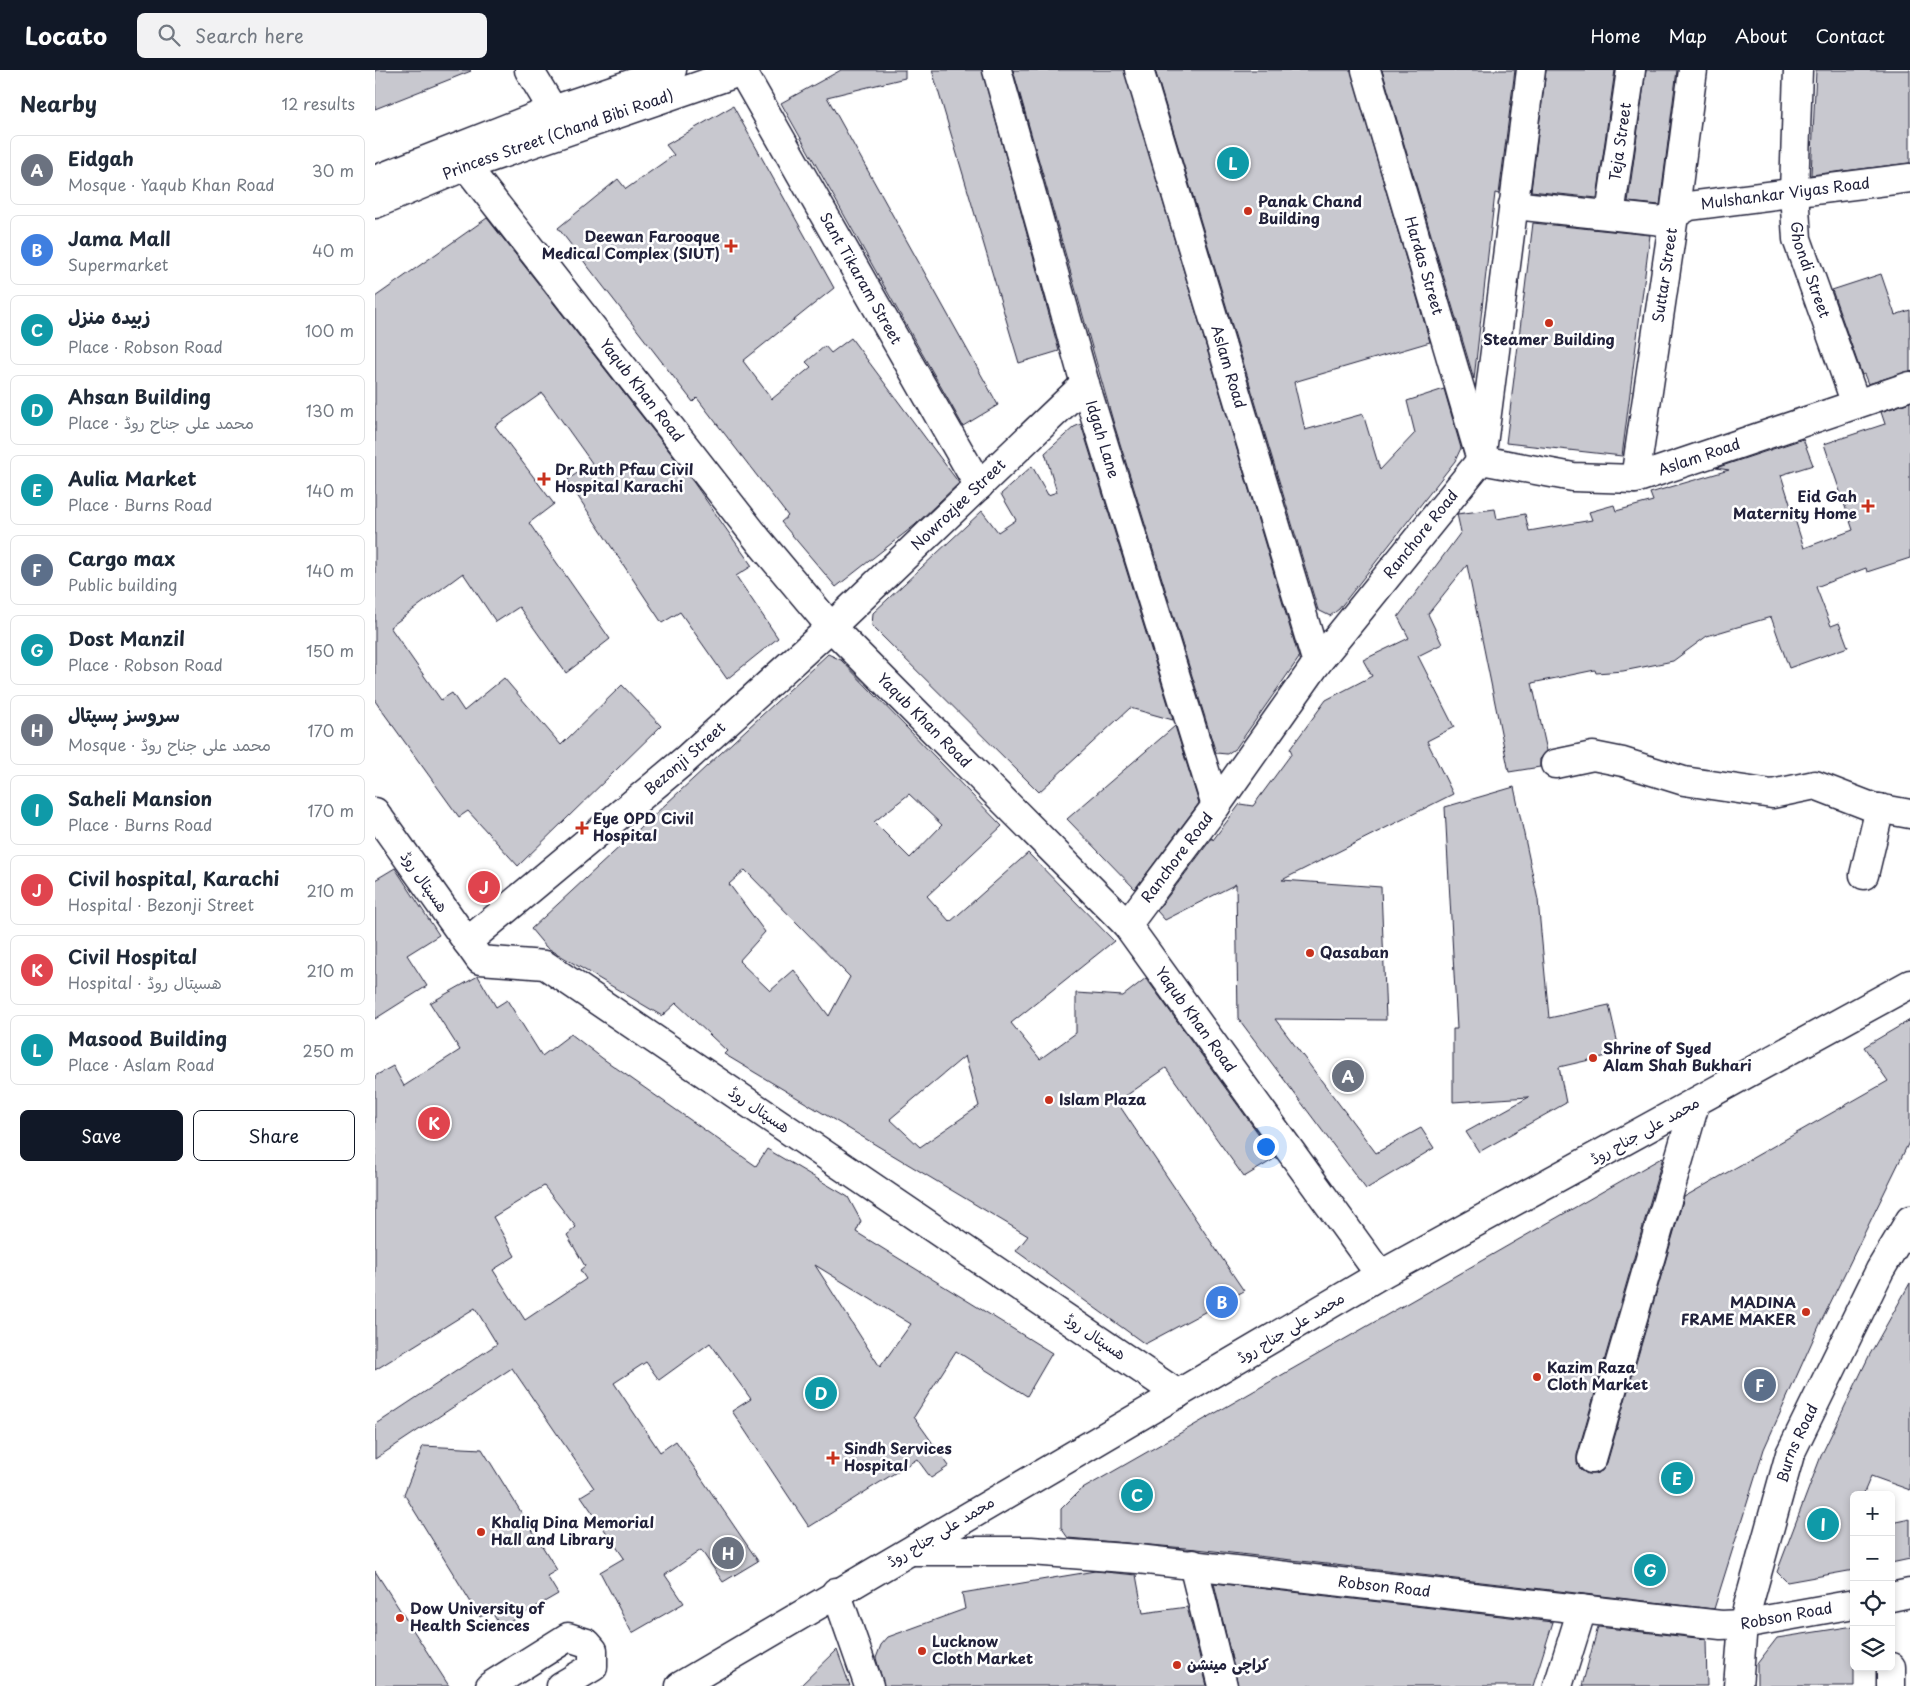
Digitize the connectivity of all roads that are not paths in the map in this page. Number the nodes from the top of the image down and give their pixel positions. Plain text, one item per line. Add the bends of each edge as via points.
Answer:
1 (529, 70) edge
2 (672, 70) edge
3 (743, 70) edge
4 (997, 70) edge
5 (1139, 70) edge
6 (1366, 70) edge
7 (1531, 70) edge
8 (1631, 70) edge
9 (1693, 70) edge
10 (1799, 70) edge
11 (553, 110) junction
12 (466, 166) junction
13 (1910, 178) edge
14 (375, 180) edge
15 (1794, 192) junction
16 (375, 204) edge
17 (1513, 205) junction
18 (1611, 215) junction
19 (1674, 216) junction
20 (1085, 384) junction
21 (1910, 386) edge
22 (1856, 404) junction
23 (1481, 460) junction
24 (1635, 479) junction
25 (979, 486) junction
26 (831, 627) junction
27 (1317, 663) junction
28 (1555, 764) dead end
29 (1216, 806) junction
30 (1880, 808) junction
31 (375, 812) edge
32 (1910, 814) edge
33 (1863, 875) dead end
34 (1127, 925) junction
35 (467, 942) junction
36 (1910, 984) edge
37 (1695, 1104) junction
38 (1910, 1220) edge
39 (1380, 1275) junction
40 (1178, 1394) junction
41 (1592, 1459) dead end
42 (912, 1551) junction
43 (1193, 1564) junction
44 (836, 1592) junction
45 (1910, 1593) edge
46 (1895, 1596) edge
47 (1850, 1605) edge
48 (1582, 1609) junction
49 (1743, 1624) junction
50 (1891, 1671) edge
51 (693, 1683) edge
52 (490, 1686) edge
53 (561, 1686) edge
54 (869, 1686) edge
55 (1223, 1686) edge
56 (1558, 1686) edge
57 (1738, 1686) edge
58 (1891, 1686) edge

1 - 11 main road
2 - 11 main road, Princess Street (Chand Bibi Road)
3 - 12 main road, Princess Street (Chand Bibi Road)
3 - 25 main road, Sant Tikaram Street
4 - 20 main road, Idgah Lane
5 - 27 main road, Aslam Road
6 - 23 main road, Hardas Street
7 - 17 main road
8 - 18 main road, Teja Street
9 - 19 main road, Suttar Street
10 - 15 main road, Ghondi Street
11 - 14 main road, Princess Street (Chand Bibi Road)
12 - 16 main road, Princess Street (Chand Bibi Road)
12 - 26 main road, Yaqub Khan Road via 759,541
13 - 15 main road, Mulshankar Viyas Road
15 - 19 main road, Mulshankar Viyas Road via 1689,206
15 - 22 main road, Ghondi Street via 1797,239
17 - 18 main road, Mulshankar Viyas Road
17 - 23 main road
18 - 19 main road, Mulshankar Viyas Road via 1663,221
19 - 24 main road, Suttar Street
20 - 25 main road, Nowrozjee Street
20 - 29 main road, Idgah Lane
21 - 22 main road, Aslam Road
22 - 24 main road, Aslam Road
23 - 24 main road, Aslam Road via 1573,477
23 - 27 main road, Ranchore Road
25 - 26 main road, Nowrozjee Street
26 - 34 main road, Yaqub Khan Road
26 - 35 main road, Bezonji Street via 685,760
27 - 29 main road, Ranchore Road
28 - 30 main road via 1593,756 1684,781 1772,794 1815,785
29 - 34 main road, Ranchore Road
30 - 32 main road
30 - 33 main road
31 - 35 main road, ھسپتال روڈ
34 - 39 main road, Yaqub Khan Road
35 - 40 main road, ھسپتال روڈ via 480,960 545,965
36 - 37 main road, محمد علی جناح روڈ
37 - 39 main road, محمد علی جناح روڈ
37 - 41 main road
38 - 49 main road, Burns Road via 1880,1270 1790,1454
39 - 40 main road, محمد علی جناح روڈ
40 - 42 main road, محمد علی جناح روڈ
42 - 43 main road, Robson Road via 1031,1551
42 - 44 main road, محمد علی جناح روڈ
43 - 48 main road, Robson Road
43 - 55 main road
44 - 51 main road, محمد علی جناح روڈ
44 - 54 main road
45 - 46 main road
47 - 49 main road, Robson Road
48 - 49 main road, Robson Road via 1721,1625
48 - 56 main road
49 - 57 main road, Burns Road
50 - 58 main road
52 - 53 main road via 568,1637 579,1639 593,1650 593,1667

